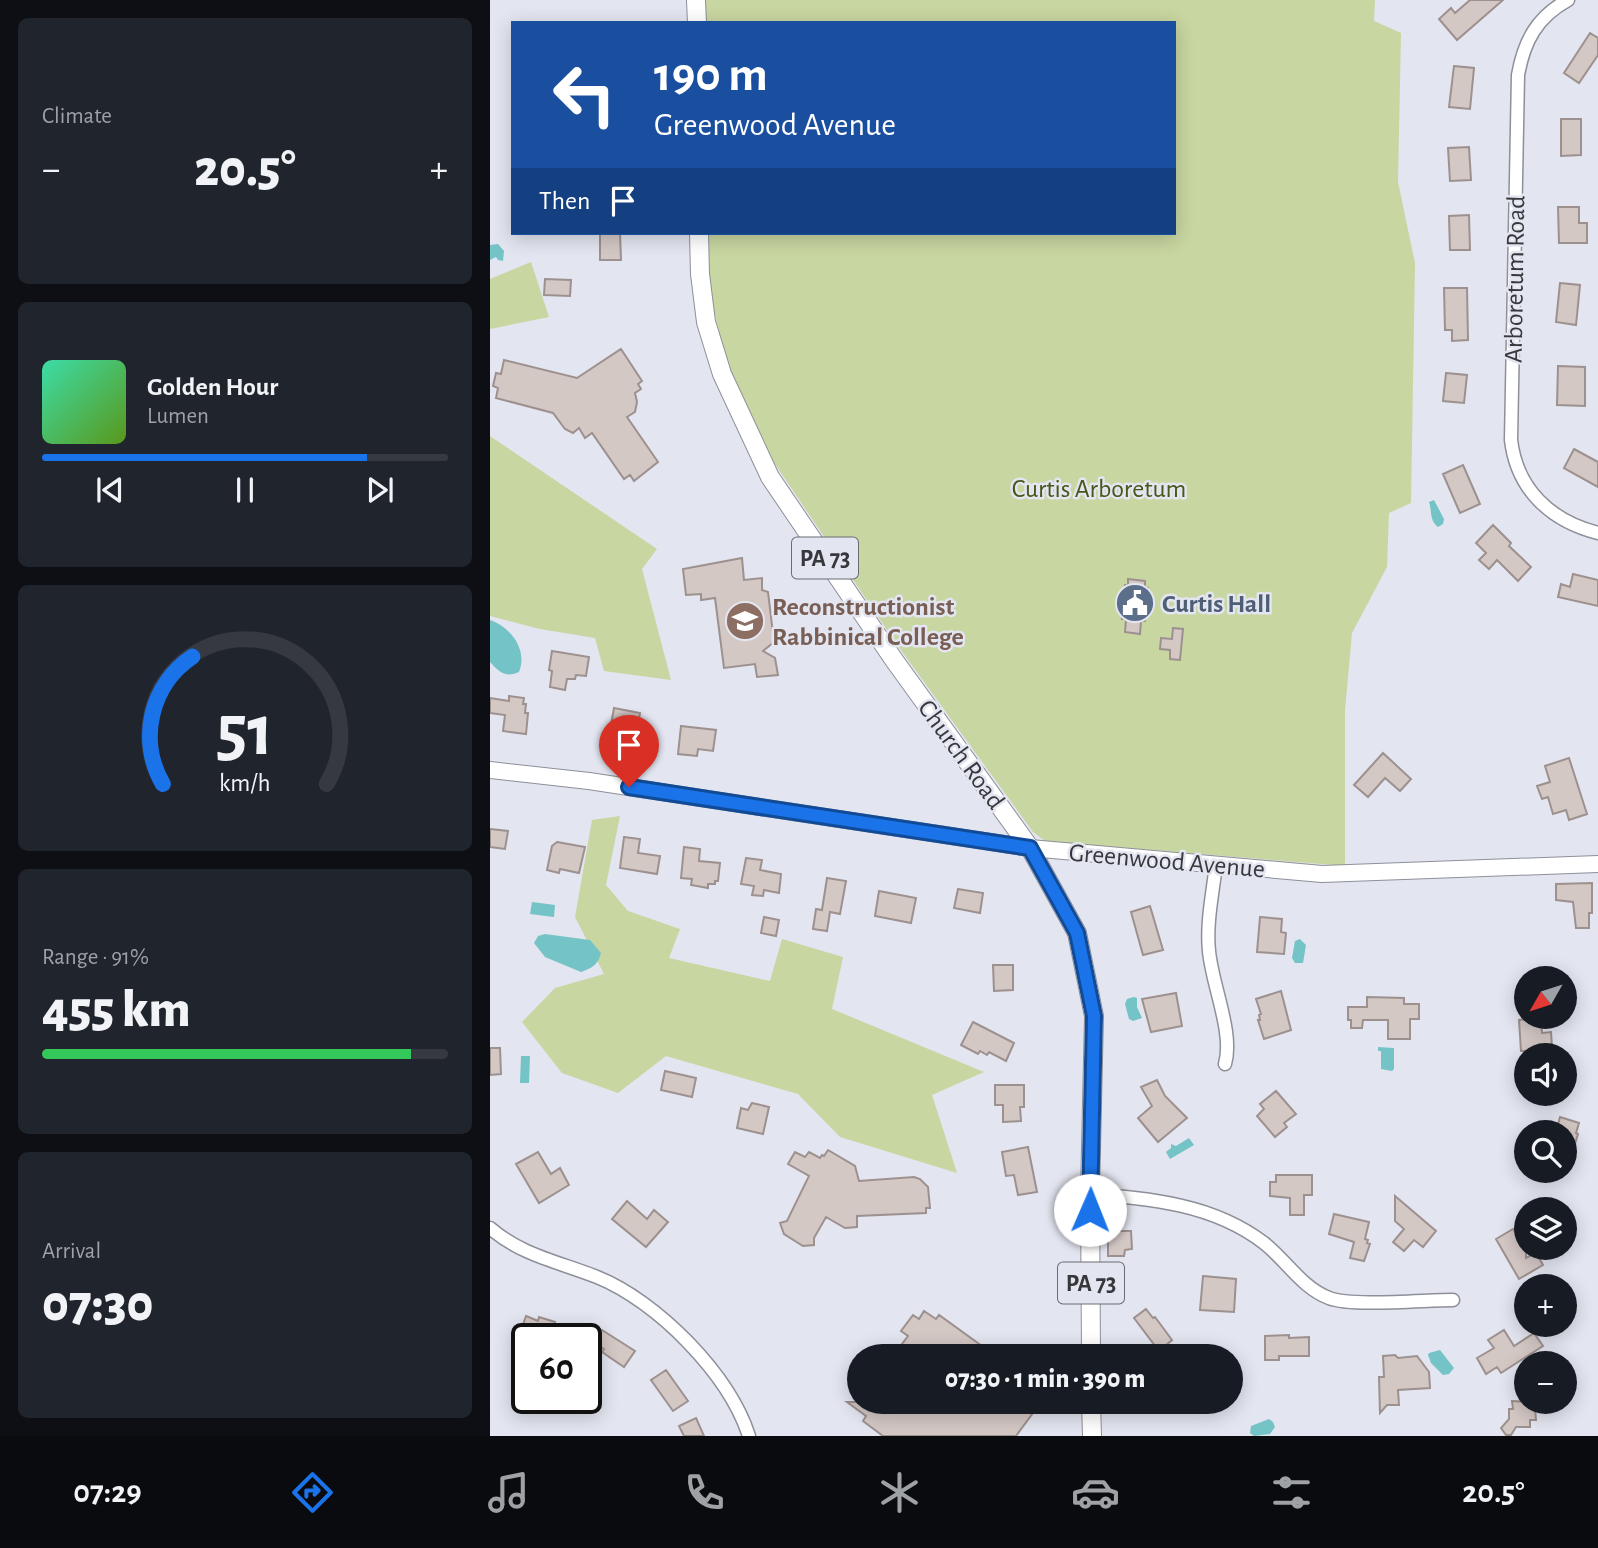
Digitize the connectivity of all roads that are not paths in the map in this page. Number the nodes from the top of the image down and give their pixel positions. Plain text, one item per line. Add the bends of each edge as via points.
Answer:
1 (696, 0) edge
2 (1568, 0) edge
3 (697, 21) edge
4 (699, 235) edge
5 (1598, 533) edge
6 (490, 770) edge
7 (1030, 848) junction
8 (1216, 864) junction
9 (1598, 864) edge
10 (1225, 1064) dead end
11 (1090, 1194) junction
12 (490, 1228) edge
13 (1453, 1300) dead end
14 (1091, 1344) edge
15 (1091, 1414) edge
16 (749, 1436) edge
17 (1092, 1436) edge

1 - 3 main road
2 - 5 street, Arboretum Road via 1531,35 1518,75 1511,440 1517,469 1543,507 1570,524
4 - 7 main road, Church Road / PA 73 via 706,322 722,374 770,477
6 - 7 main road, Greenwood Avenue
7 - 8 main road, Greenwood Avenue
7 - 11 main road, Church Road / PA 73 via 1077,933 1094,1016
8 - 9 main road, Greenwood Avenue via 1322,874
8 - 10 street via 1208,947 1227,1037
11 - 13 street via 1164,1202 1223,1219 1252,1234 1314,1290 1335,1300
11 - 14 main road, Church Road / PA 73
12 - 16 street via 523,1251 598,1277 653,1309 718,1377
15 - 17 main road

